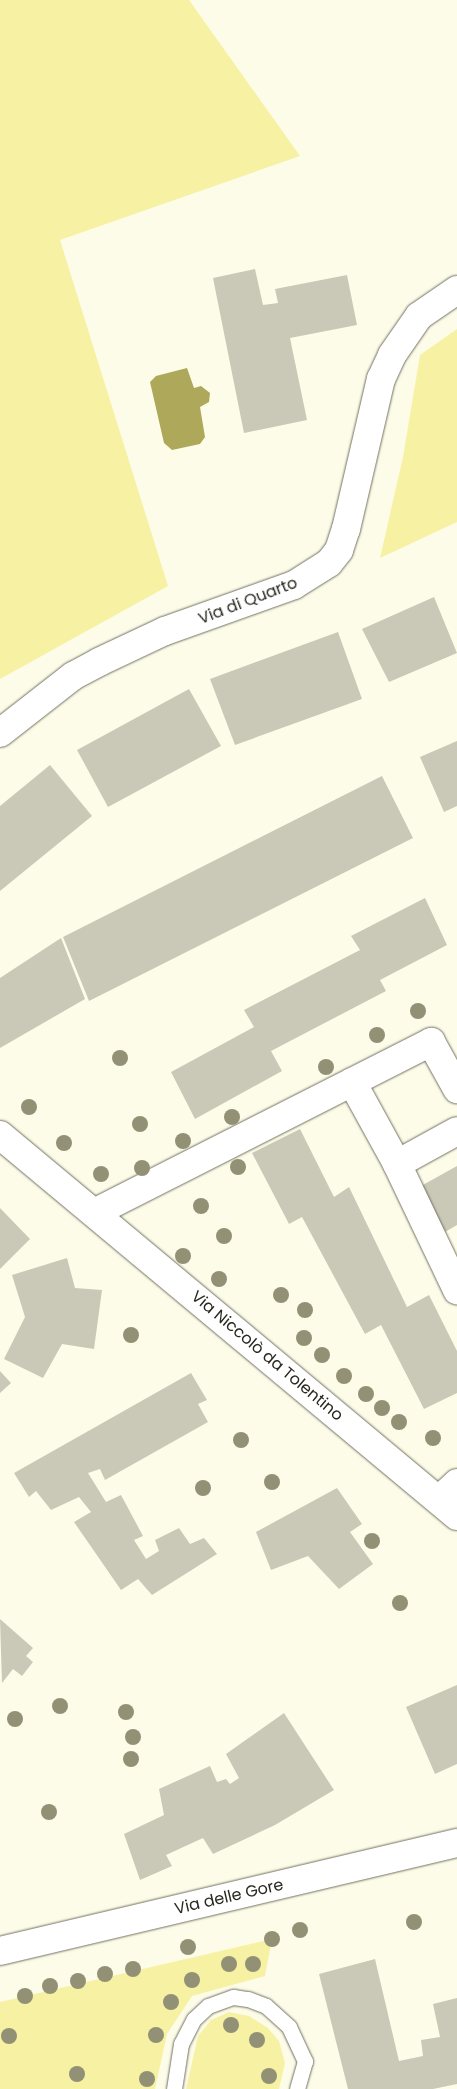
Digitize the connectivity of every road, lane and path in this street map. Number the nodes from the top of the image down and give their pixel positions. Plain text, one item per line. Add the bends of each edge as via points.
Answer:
1 (457, 290) edge
2 (0, 733) edge
3 (352, 1082) junction
4 (457, 1089) edge
5 (457, 1130) edge
6 (0, 1135) edge
7 (397, 1164) junction
8 (96, 1212) junction
9 (457, 1290) edge
10 (451, 1500) edge
11 (457, 1844) edge
12 (0, 1951) edge
13 (174, 2089) edge
14 (297, 2089) edge

1 - 2 street, Via di Quarto via 418,316 392,354 381,379 346,529 339,550 329,562 294,586 165,631 99,662 73,676
3 - 4 street via 431,1042
3 - 7 street
3 - 8 street
5 - 7 street
6 - 8 street, Via Niccolò da Tolentino
7 - 9 street
8 - 10 street, Via Niccolò da Tolentino
11 - 12 street, Via delle Gore
13 - 14 lane via 182,2044 194,2019 208,2006 233,1998 248,1999 266,2006 289,2028 305,2061

